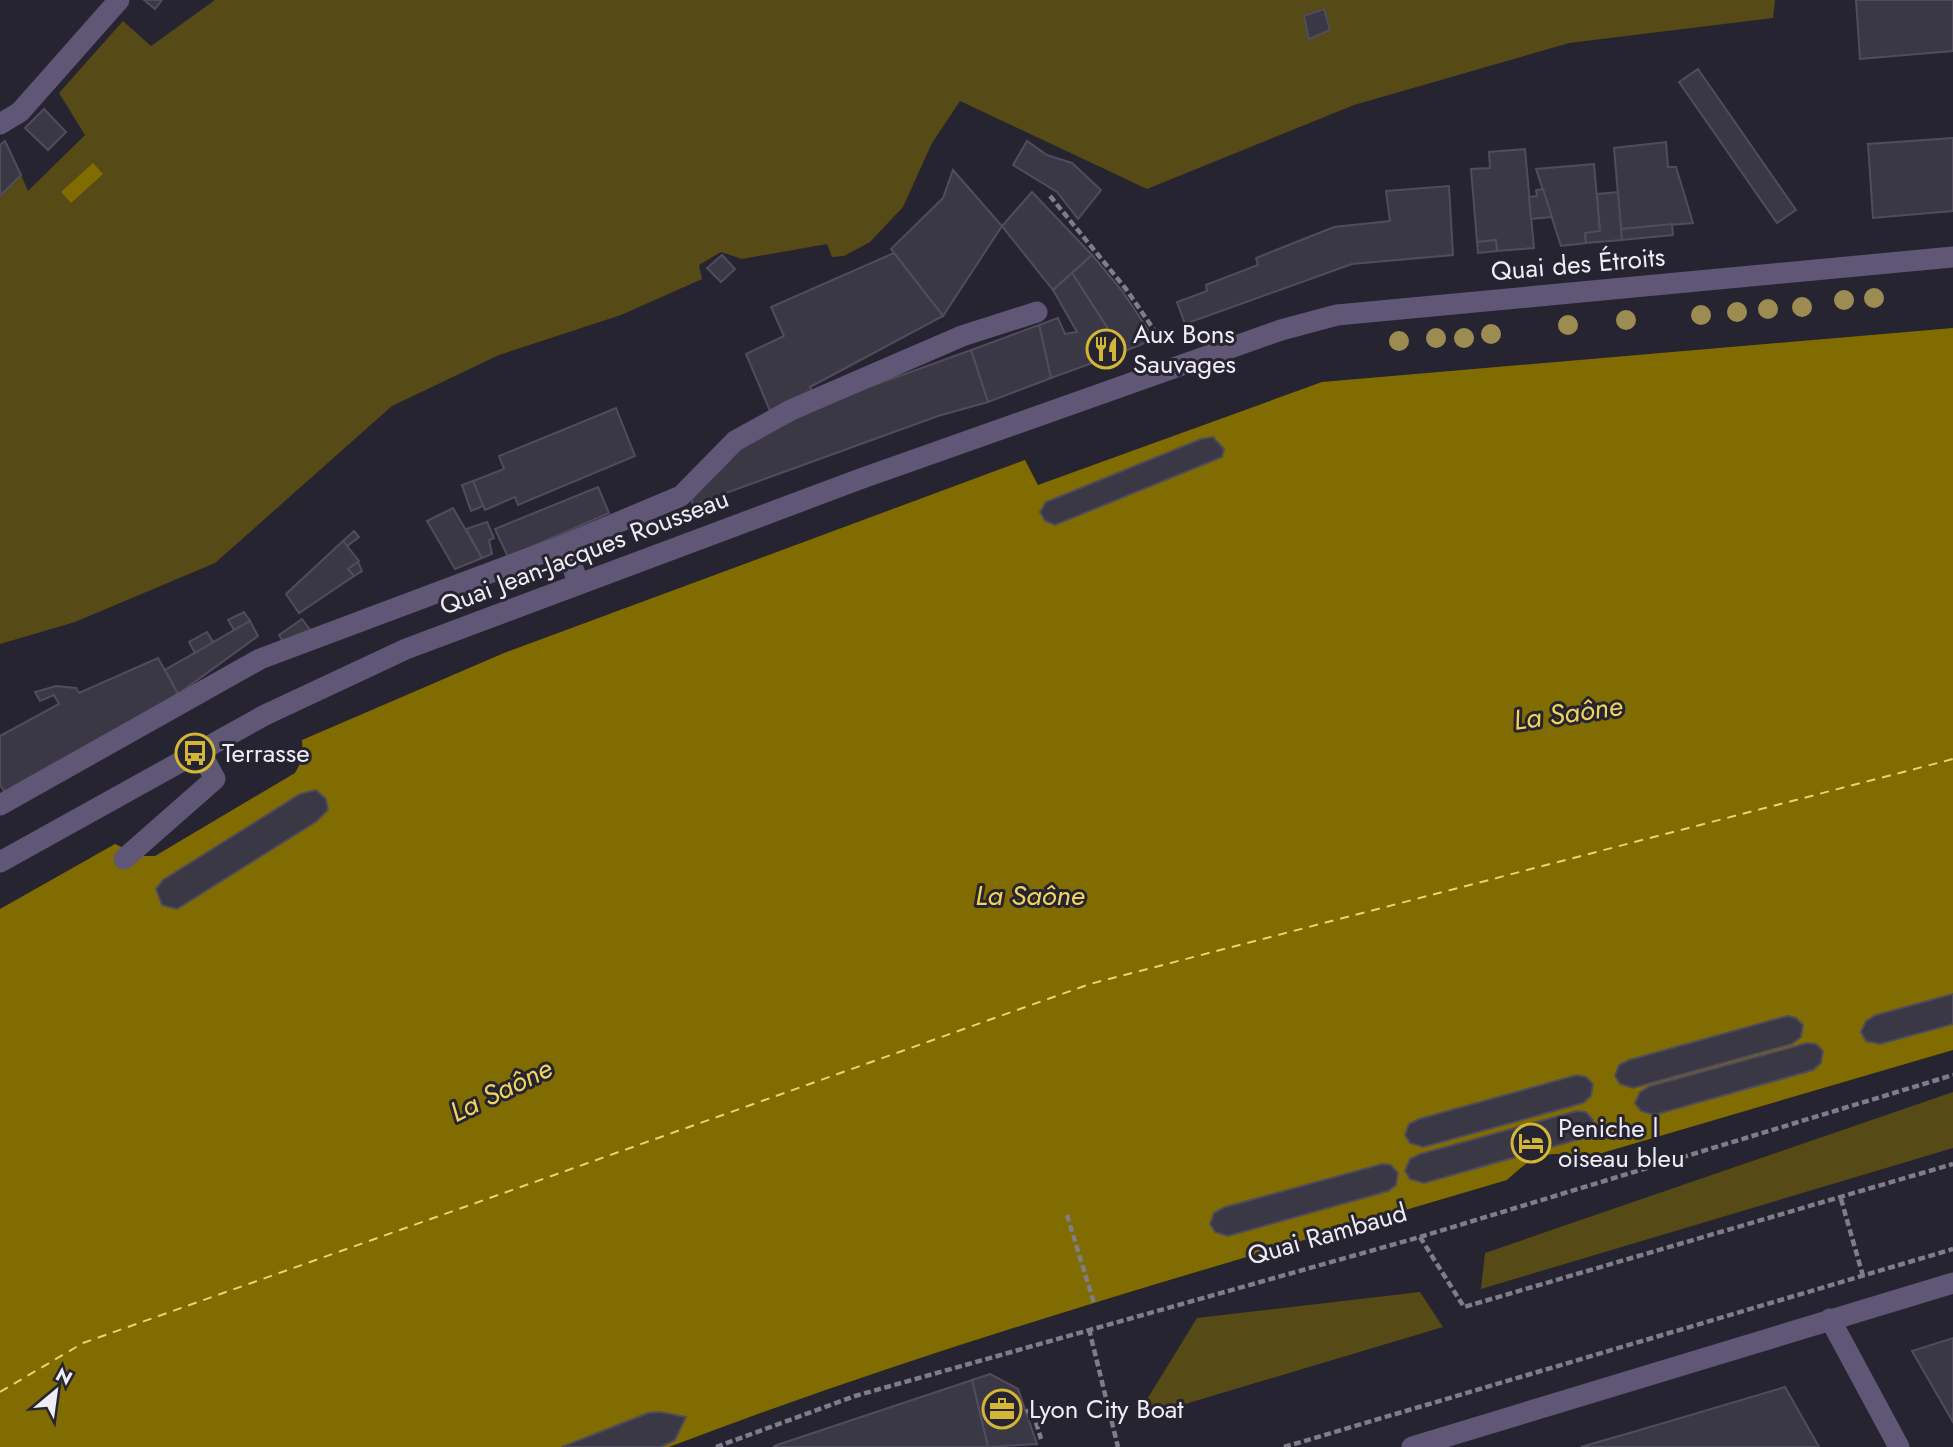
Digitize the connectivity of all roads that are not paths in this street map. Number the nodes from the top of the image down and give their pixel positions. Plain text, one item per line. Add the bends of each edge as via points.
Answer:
1 (119, 0) edge
2 (0, 124) edge
3 (1953, 257) edge
4 (1037, 312) dead end
5 (1213, 352) joint
6 (564, 545) junction
7 (579, 584) junction
8 (200, 751) junction
9 (0, 805) edge
10 (124, 859) dead end
11 (0, 862) edge
12 (1953, 1283) edge
13 (1830, 1319) junction
14 (1412, 1447) edge
15 (1899, 1447) edge

1 - 2 street via 20,112
3 - 5 street, Quai des Étroits via 1337,315
4 - 6 street via 962,336 791,410 735,441 681,496
5 - 7 street, Quai Jean-Jacques Rousseau
6 - 7 street
6 - 9 street via 260,659
7 - 8 street, Quai Jean-Jacques Rousseau via 406,649 302,696
8 - 10 street via 215,779
8 - 11 street, Quai Jean-Jacques Rousseau
12 - 13 street
13 - 14 street
13 - 15 street

